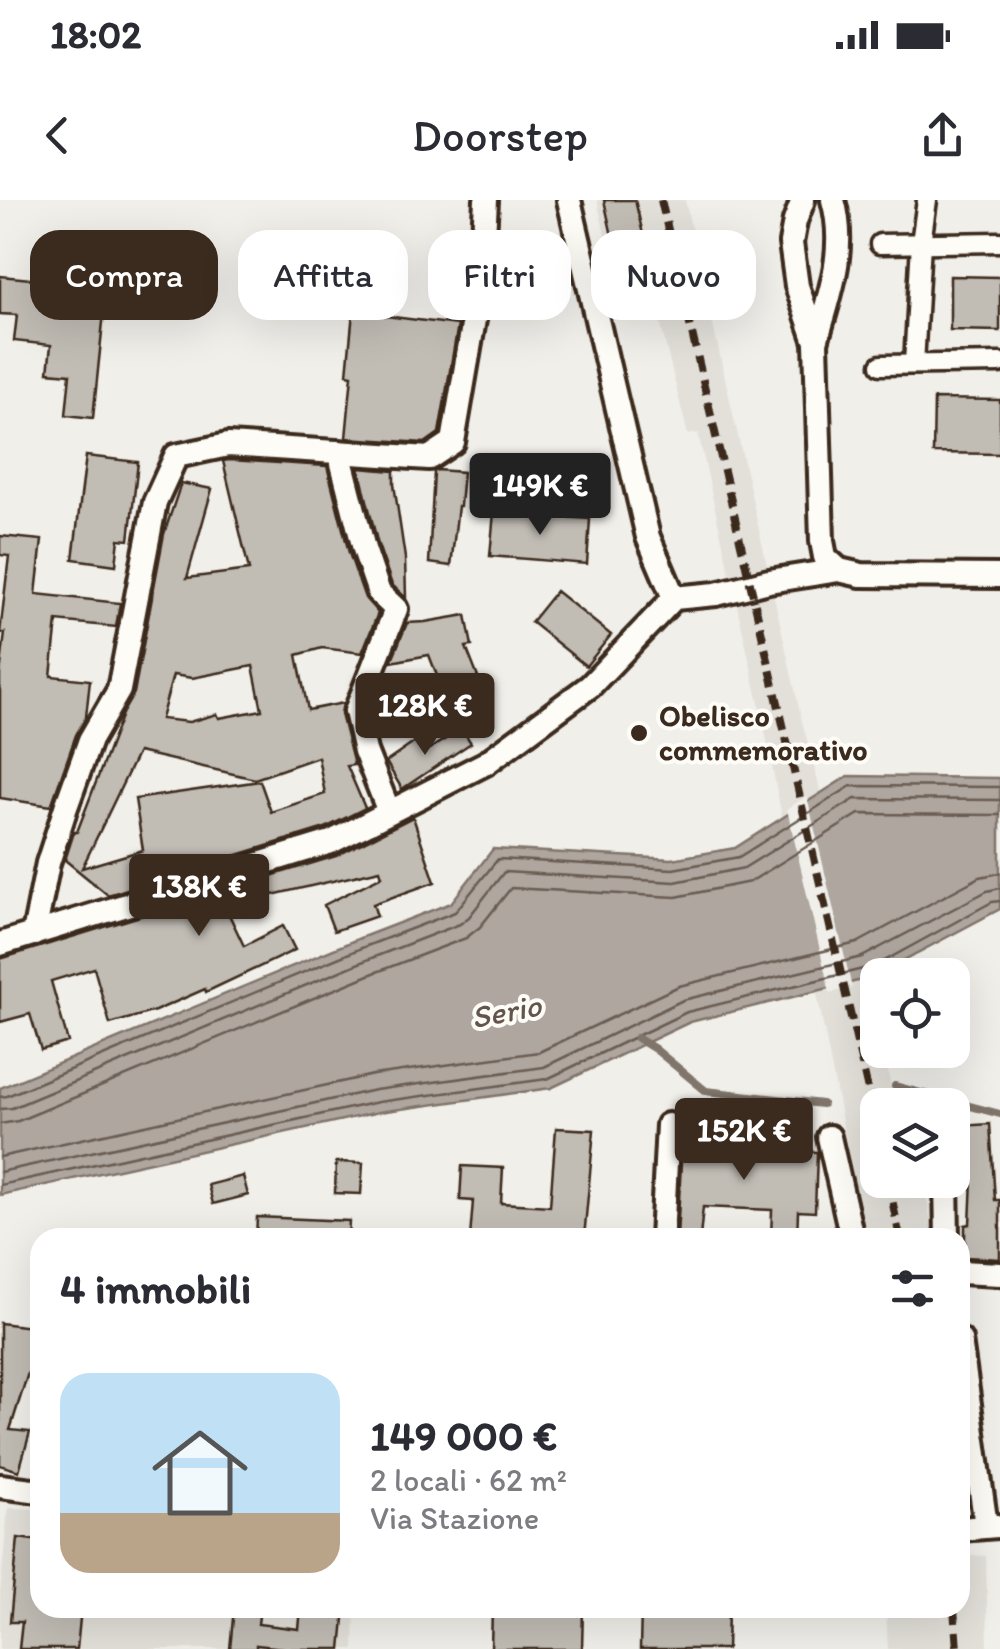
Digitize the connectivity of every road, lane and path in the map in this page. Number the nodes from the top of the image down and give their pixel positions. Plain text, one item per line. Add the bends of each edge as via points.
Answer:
1 (486, 200) edge
2 (569, 200) edge
3 (803, 200) edge
4 (834, 200) edge
5 (927, 200) edge
6 (1000, 242) edge
7 (921, 243) junction
8 (880, 244) dead end
9 (797, 286) junction
10 (831, 290) junction
11 (816, 342) junction
12 (1000, 363) edge
13 (881, 364) dead end
14 (914, 364) junction
15 (339, 452) junction
16 (839, 570) junction
17 (1000, 576) edge
18 (674, 598) junction
19 (389, 812) junction
20 (34, 934) junction
21 (0, 944) edge
22 (668, 1125) dead end
23 (829, 1137) dead end
24 (946, 1198) edge
25 (663, 1228) edge
26 (850, 1228) edge
27 (947, 1228) edge
28 (970, 1272) edge
29 (1000, 1274) edge
30 (970, 1396) edge
31 (0, 1486) edge
32 (30, 1490) edge
33 (993, 1526) edge

1 - 15 street via 480,288 453,442 428,458
2 - 18 street via 648,536
3 - 9 street via 791,242
4 - 10 street via 840,243
5 - 7 street
6 - 7 street
7 - 8 street
7 - 14 street
9 - 10 street
9 - 11 street
10 - 11 street
11 - 16 street via 822,540 825,557
12 - 14 street
13 - 14 street
15 - 19 street via 379,593 396,609 356,711
15 - 20 street via 228,444 176,456 155,502 118,690 90,740 66,807
16 - 17 street
16 - 18 street
18 - 19 street via 590,686 486,763
19 - 20 street via 331,842
20 - 21 street
22 - 25 street
23 - 26 street
24 - 27 street
28 - 29 street
30 - 33 street
31 - 32 street

